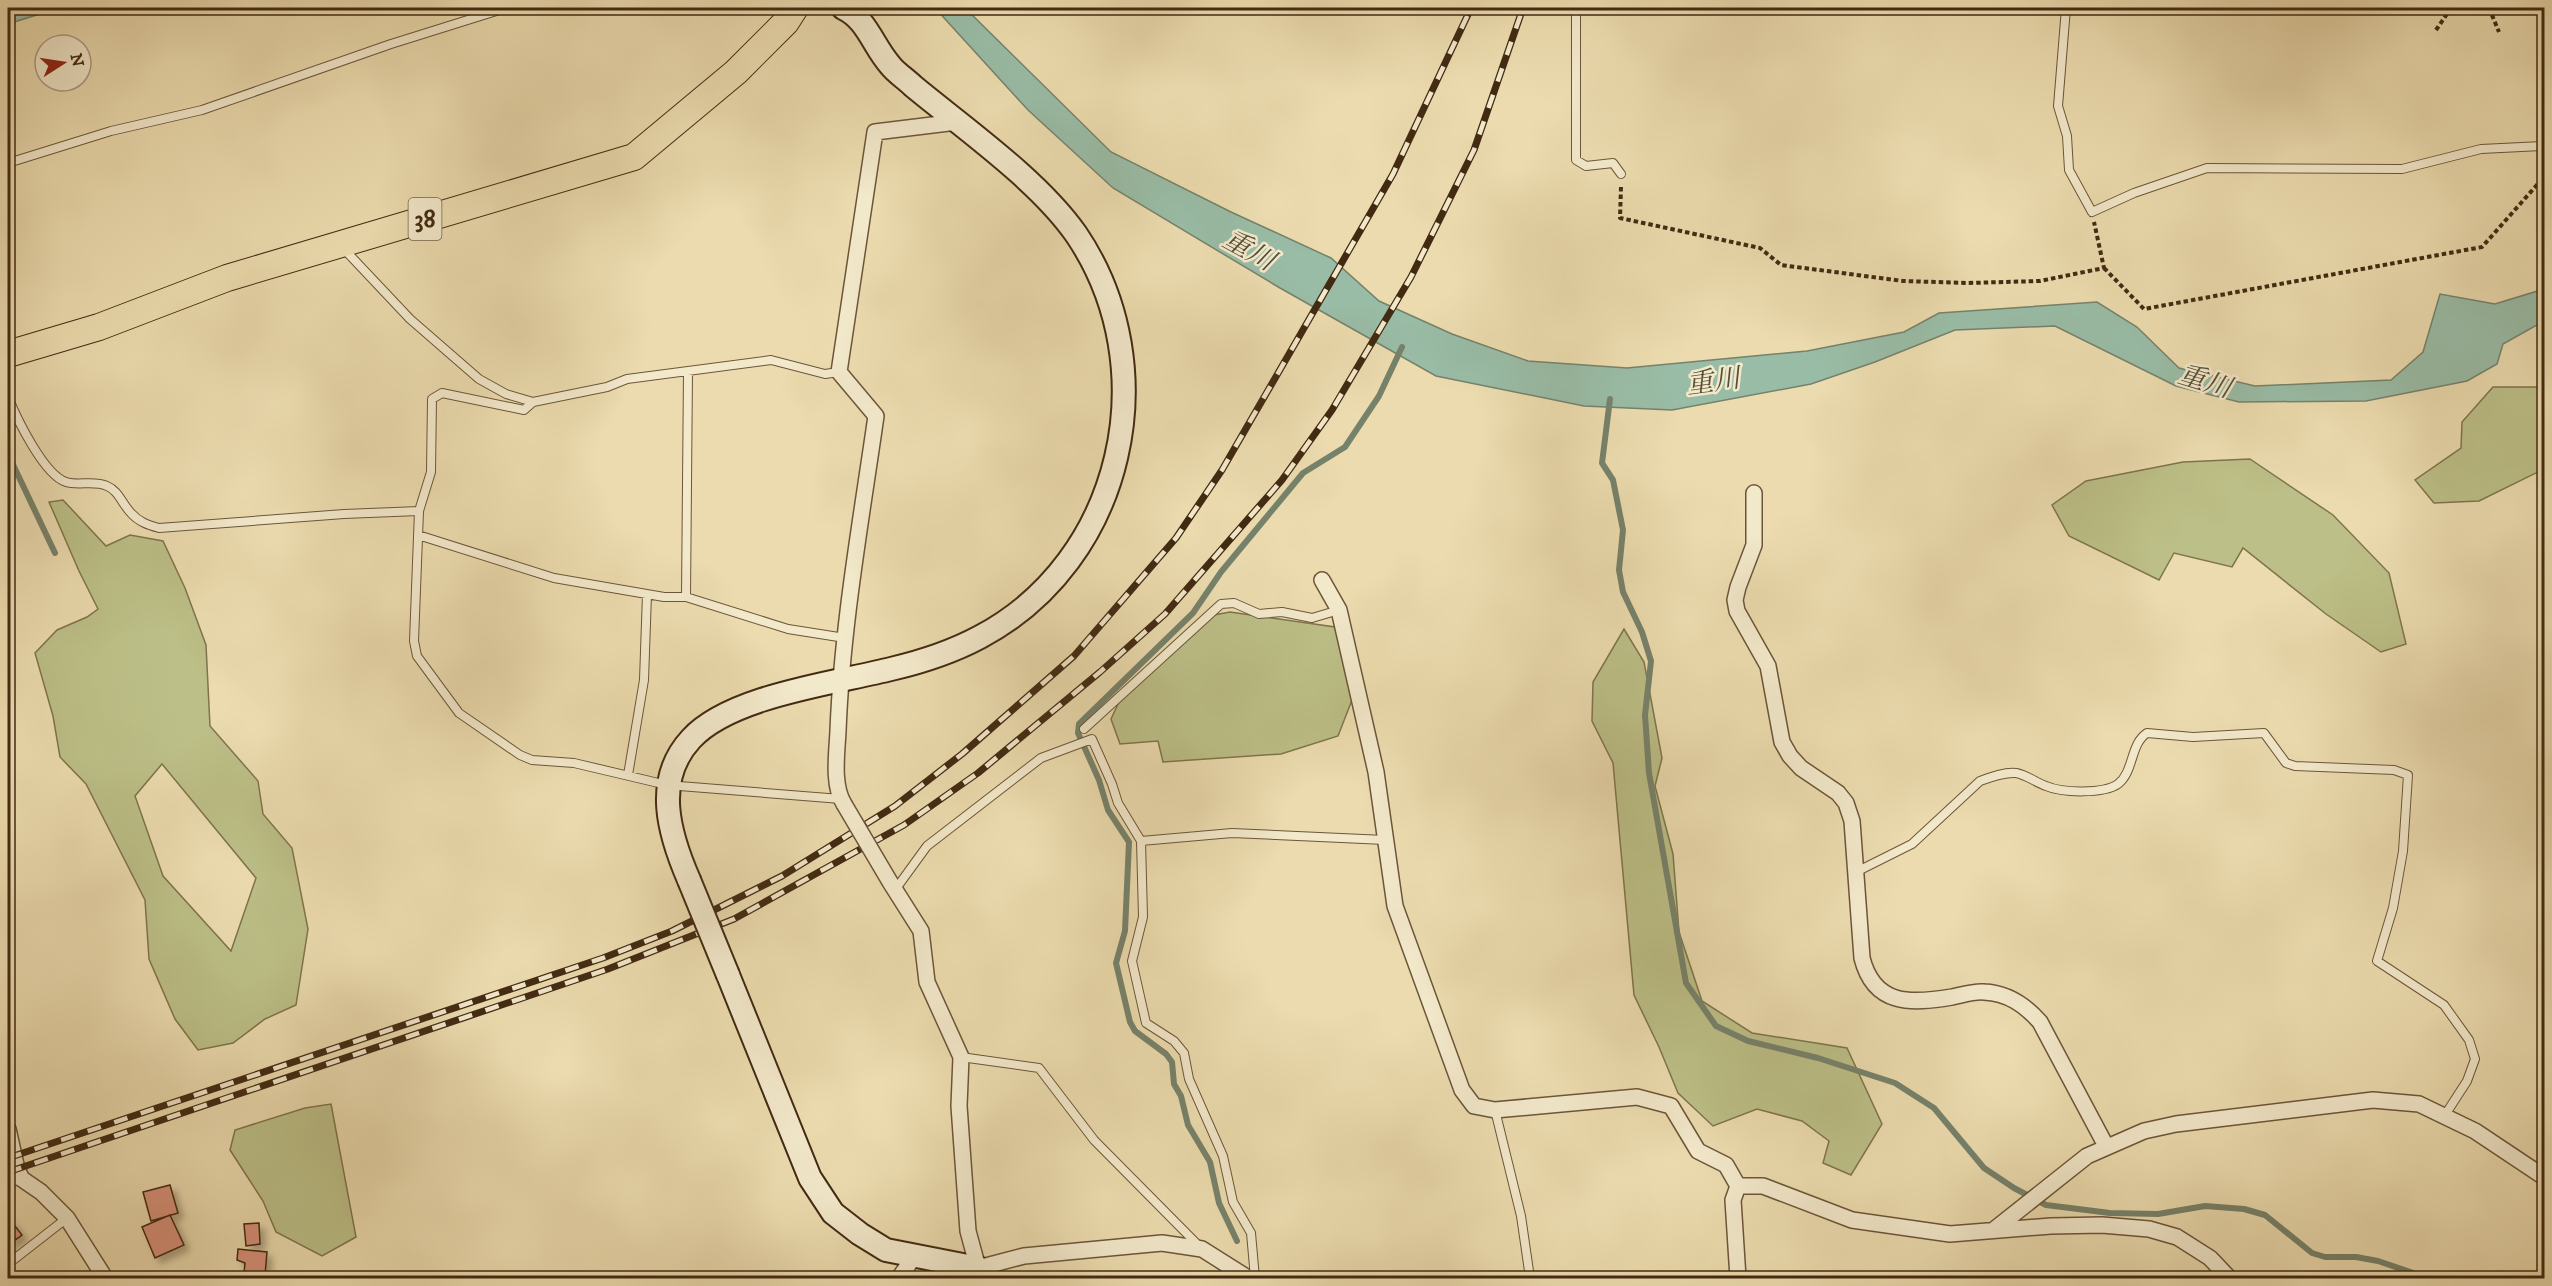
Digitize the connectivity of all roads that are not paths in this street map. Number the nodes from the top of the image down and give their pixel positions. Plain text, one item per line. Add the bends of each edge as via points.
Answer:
1 (506, 8) edge
2 (795, 8) edge
3 (843, 8) edge
4 (1576, 8) edge
5 (2066, 8) edge
6 (957, 122) junction
7 (2544, 146) edge
8 (8, 163) edge
9 (1621, 174) road end
10 (339, 244) junction
11 (8, 354) edge
12 (688, 371) junction
13 (839, 372) junction
14 (8, 397) edge
15 (533, 402) junction
16 (1754, 493) dead end
17 (418, 511) junction
18 (418, 536) junction
19 (1322, 580) dead end
20 (647, 594) junction
21 (686, 597) junction
22 (1339, 610) junction
23 (845, 638) junction
24 (840, 680) junction
25 (1084, 729) dead end
26 (628, 775) junction
27 (667, 785) junction
28 (843, 802) junction
29 (1386, 840) junction
30 (1141, 842) junction
31 (1856, 872) junction
32 (893, 886) junction
33 (961, 1057) junction
34 (1495, 1110) junction
35 (2445, 1115) junction
36 (8, 1129) edge
37 (2106, 1146) junction
38 (2544, 1178) edge
39 (15, 1181) edge
40 (1738, 1186) junction
41 (67, 1218) junction
42 (1995, 1229) junction
43 (1202, 1249) junction
44 (916, 1254) junction
45 (8, 1264) edge
46 (982, 1273) edge
47 (105, 1278) edge
48 (899, 1278) edge
49 (1248, 1278) edge
50 (1255, 1278) edge
51 (1530, 1278) edge
52 (1738, 1278) edge
53 (2229, 1278) edge

1 - 8 lane via 380,47 202,110 111,131
2 - 10 main road, 38 via 736,72 634,157
3 - 6 street via 862,22 891,67
4 - 9 lane via 1576,160 1586,166 1613,163
5 - 7 lane via 2058,106 2067,136 2069,170 2092,212 2207,168 2402,170 2481,149
6 - 13 street via 875,132
6 - 24 street via 1057,211 1093,265 1118,333 1125,375 1115,467 1070,561 1014,615 980,637 933,657
10 - 11 main road, 38 via 227,278 99,327
10 - 15 lane via 410,319 479,379 506,394
12 - 13 lane via 771,360 825,374
12 - 15 lane via 627,379 607,387
12 - 21 lane
13 - 23 street via 876,416
14 - 17 lane via 18,421 55,478 69,484 106,485 142,523 159,528
15 - 17 lane via 524,410 442,393 435,395 431,472
16 - 31 street via 1754,544 1738,587 1737,611 1768,666 1782,742 1801,768 1846,803 1852,820
17 - 18 lane
18 - 20 lane via 554,578
18 - 26 lane via 414,641 417,656 459,713 532,760 573,763
19 - 22 street
20 - 21 lane
20 - 26 lane via 644,680
21 - 23 lane via 788,629
22 - 25 lane via 1312,618 1282,612 1259,614 1234,603 1221,604
22 - 29 street via 1376,772
23 - 24 street
24 - 27 street via 756,703 706,725 679,754
24 - 28 street via 837,769
26 - 27 lane
27 - 28 lane
27 - 44 street, bridge via 677,851 810,1178 833,1213 860,1234 886,1250
28 - 32 street, bridge
29 - 30 lane via 1232,833
29 - 34 street via 1395,906 1462,1090 1474,1106
30 - 32 lane via 1118,803 1092,740 1041,759 927,846
30 - 50 lane via 1143,917 1132,961 1146,1023 1174,1041 1184,1053 1189,1078 1223,1156 1233,1202 1251,1233
31 - 35 lane via 1912,844 1980,781 1993,776 2014,773 2048,787 2097,792 2117,785 2125,777 2140,737 2147,733 2193,737 2264,733 2286,763 2295,766 2394,770 2408,775 2403,850 2377,961 2444,1005 2469,1040 2475,1059 2467,1081
31 - 37 street via 1862,958 1866,974 1878,990 1893,998 1913,1001 1981,991 1998,993 2022,1005 2040,1022
32 - 33 street via 921,931 927,982
33 - 43 lane via 1039,1068 1094,1140
33 - 46 street via 959,1106 968,1231
34 - 40 street via 1637,1097 1671,1106 1698,1151 1726,1165
34 - 51 lane via 1521,1216
35 - 37 street via 2419,1104 2373,1100 2176,1124
35 - 38 street
36 - 39 street via 17,1169
37 - 42 street via 2087,1156
39 - 41 street via 41,1192
40 - 42 street via 1763,1186 1852,1220 1950,1234
40 - 52 street via 1733,1200
41 - 45 lane
41 - 47 street
42 - 53 street via 2102,1225 2149,1230 2177,1237 2210,1258
43 - 46 street via 1162,1243 1024,1256
43 - 49 street
44 - 46 street
44 - 48 street

